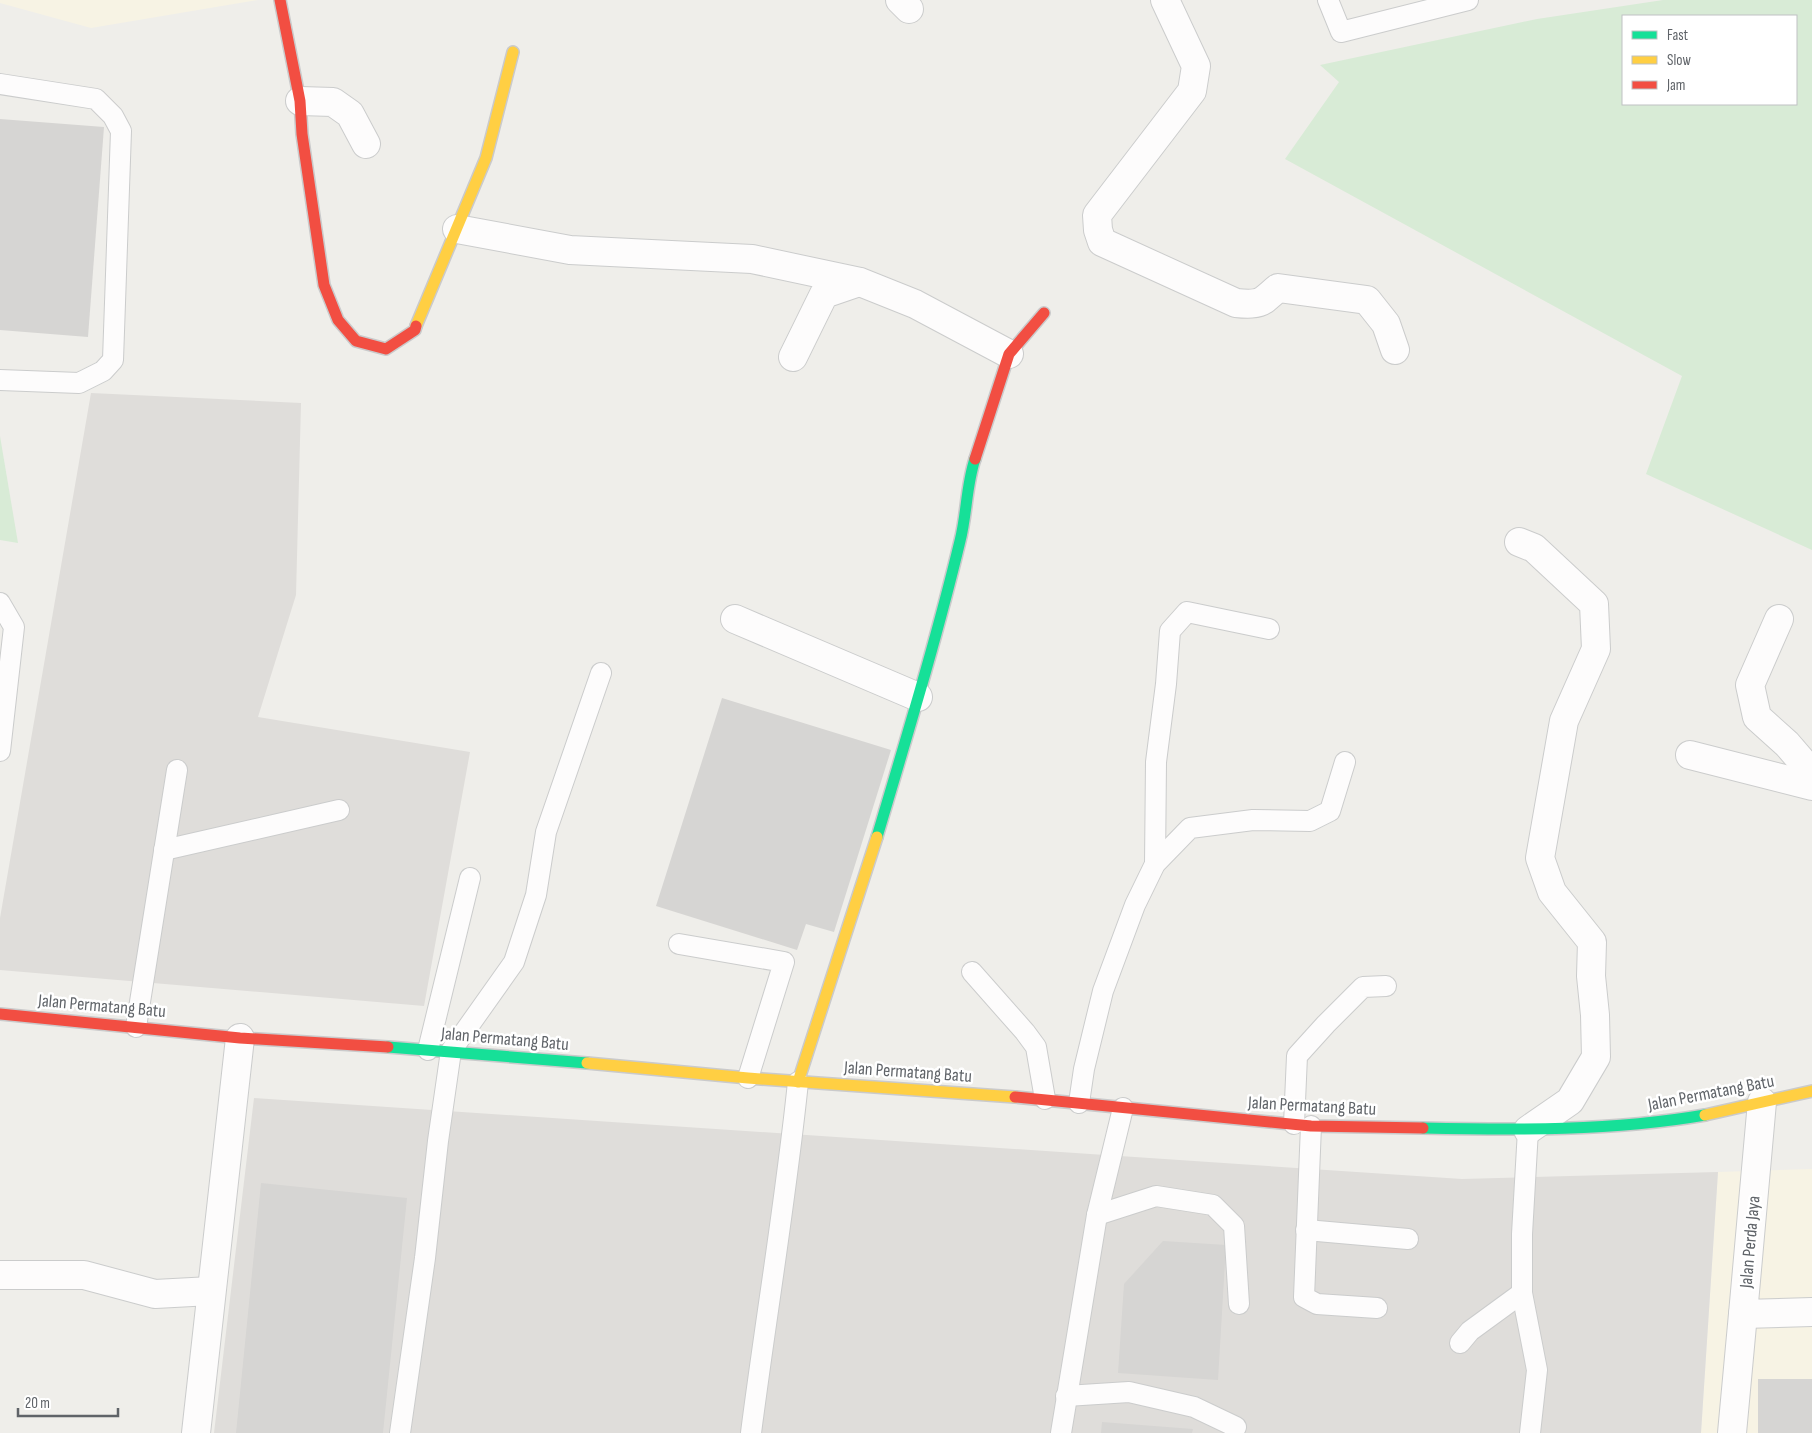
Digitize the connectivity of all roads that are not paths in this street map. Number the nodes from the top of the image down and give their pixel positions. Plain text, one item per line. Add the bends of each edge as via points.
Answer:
1 (280, 0) edge
2 (1165, 0) edge
3 (1328, 0) edge
4 (1468, 0) edge
5 (512, 52) dead end
6 (0, 84) edge
7 (300, 101) junction
8 (366, 144) dead end
9 (457, 229) junction
10 (860, 282) junction
11 (1044, 313) dead end
12 (1394, 350) dead end
13 (1009, 354) junction
14 (793, 357) dead end
15 (0, 380) edge
16 (1519, 542) dead end
17 (0, 603) edge
18 (735, 619) dead end
19 (1780, 619) dead end
20 (1269, 629) dead end
21 (601, 673) dead end
22 (918, 697) junction
23 (0, 752) edge
24 (1690, 755) dead end
25 (1345, 762) dead end
26 (178, 770) dead end
27 (1812, 773) edge
28 (1812, 786) edge
29 (340, 810) dead end
30 (164, 850) junction
31 (1155, 864) junction
32 (470, 878) dead end
33 (679, 944) dead end
34 (972, 972) dead end
35 (1386, 986) dead end
36 (0, 1014) edge
37 (136, 1026) junction
38 (240, 1038) junction
39 (428, 1050) junction
40 (451, 1051) junction
41 (748, 1078) junction
42 (798, 1082) junction
43 (1812, 1090) edge
44 (1045, 1099) junction
45 (1762, 1102) junction
46 (1079, 1104) junction
47 (1123, 1108) junction
48 (1303, 1125) junction
49 (1528, 1130) junction
50 (1097, 1215) junction
51 (1306, 1230) junction
52 (1408, 1239) dead end
53 (0, 1275) edge
54 (211, 1290) junction
55 (1522, 1293) junction
56 (1239, 1304) dead end
57 (1377, 1308) dead end
58 (1812, 1312) edge
59 (1743, 1314) junction
60 (1460, 1343) dead end
61 (1066, 1396) junction
62 (1236, 1427) dead end
63 (196, 1433) edge
64 (400, 1433) edge
65 (751, 1433) edge
66 (1061, 1433) edge
67 (1530, 1433) edge
68 (1732, 1433) edge

1 - 7 main road
2 - 12 street via 1196,66 1192,91 1097,215 1102,242 1236,303 1264,300 1278,288 1367,300 1386,324
3 - 4 lane via 1341,32
5 - 9 main road via 486,158
6 - 15 lane via 96,100 113,116 121,131 113,360 103,371 79,383
7 - 8 street via 333,102 350,114
7 - 9 main road via 324,286 338,320 356,341 386,348 416,330
9 - 10 street via 570,250 752,259
10 - 13 street via 915,304
10 - 14 street via 824,294
11 - 13 main road
13 - 22 main road via 970,472 961,540
16 - 49 street via 1534,548 1594,604 1596,648 1564,721 1540,858 1552,892 1592,942 1596,1057 1570,1101
17 - 23 lane via 14,628
18 - 22 street
19 - 27 street via 1750,685 1757,717
20 - 31 lane via 1187,612 1170,631 1156,762
21 - 40 lane via 546,832 536,895 514,962
22 - 42 main road via 866,875
24 - 28 street
25 - 31 lane via 1330,811 1310,821 1252,820 1190,828
26 - 30 lane
29 - 30 lane
30 - 37 lane
31 - 46 lane via 1103,990
32 - 39 lane
33 - 41 lane via 784,962
34 - 44 lane via 1036,1047
35 - 48 lane via 1363,987 1298,1056
36 - 37 main road, Jalan Permatang Batu
37 - 38 main road, Jalan Permatang Batu
38 - 39 main road, Jalan Permatang Batu
38 - 54 street
39 - 40 main road, Jalan Permatang Batu
40 - 41 main road, Jalan Permatang Batu
40 - 64 lane
41 - 42 main road, Jalan Permatang Batu
42 - 44 main road, Jalan Permatang Batu
42 - 65 lane via 792,1148
43 - 45 main road, Jalan Permatang Batu
44 - 46 main road, Jalan Permatang Batu
45 - 49 main road, Jalan Permatang Batu via 1641,1124
45 - 59 street, Jalan Perda Jaya
46 - 47 main road, Jalan Permatang Batu
47 - 48 main road, Jalan Permatang Batu
47 - 50 lane
48 - 49 main road, Jalan Permatang Batu
48 - 51 lane
49 - 55 lane
50 - 56 lane via 1156,1196 1213,1205 1234,1226
50 - 61 lane
51 - 52 lane
51 - 57 lane via 1304,1297 1317,1304
53 - 54 street via 84,1275 155,1294
54 - 63 street
55 - 60 lane via 1470,1331
55 - 67 lane via 1537,1370
58 - 59 street, Jalan Perda Jaya
59 - 68 street
61 - 62 lane via 1129,1392 1194,1407
61 - 66 lane

